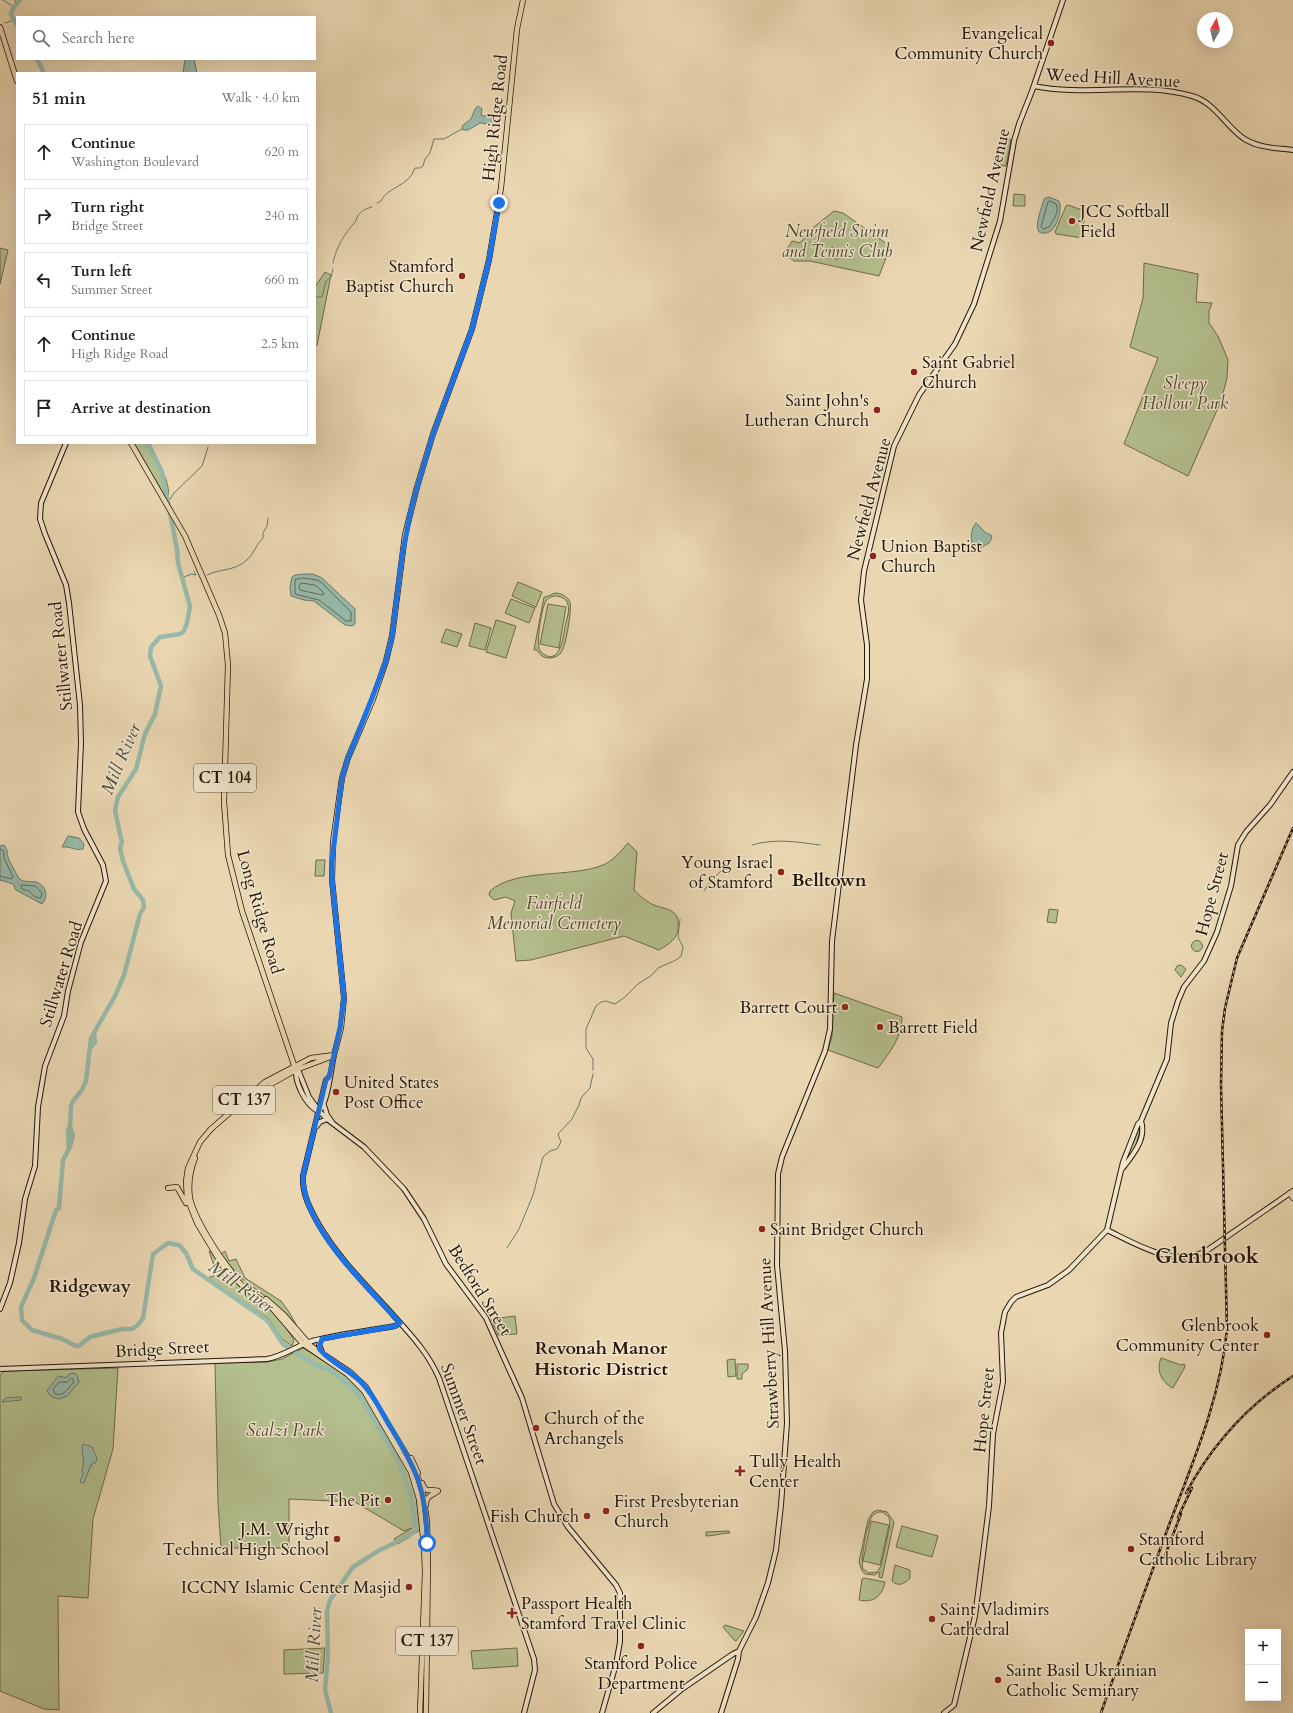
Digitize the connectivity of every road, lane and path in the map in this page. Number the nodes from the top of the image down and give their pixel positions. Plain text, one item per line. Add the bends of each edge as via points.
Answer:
1 (523, 0) edge
2 (1062, 0) edge
3 (0, 27) edge
4 (16, 78) edge
5 (1034, 86) junction
6 (1293, 150) edge
7 (66, 444) edge
8 (132, 444) edge
9 (1293, 772) edge
10 (830, 1035) joint
11 (334, 1055) junction
12 (295, 1068) junction
13 (329, 1077) junction
14 (325, 1100) junction
15 (318, 1111) junction
16 (326, 1119) junction
17 (1141, 1121) junction
18 (334, 1124) junction
19 (314, 1131) junction
20 (1122, 1170) junction
21 (188, 1181) junction
22 (168, 1188) dead end
23 (1292, 1192) edge
24 (1293, 1198) edge
25 (190, 1207) junction
26 (1107, 1230) junction
27 (0, 1309) edge
28 (400, 1323) junction
29 (322, 1339) junction
30 (305, 1343) junction
31 (326, 1356) junction
32 (1, 1370) edge
33 (406, 1454) junction
34 (426, 1521) junction
35 (426, 1546) junction
36 (739, 1651) junction
37 (420, 1713) edge
38 (426, 1713) edge
39 (524, 1713) edge
40 (602, 1713) edge
41 (653, 1713) edge
42 (722, 1713) edge
43 (944, 1713) edge

1 - 11 main road, High Ridge Road via 517,30 500,195 487,269 472,329 433,434 415,493 402,556 392,636 386,661 342,778 332,880 344,998 343,1017
2 - 5 main road, Newfield Avenue
3 - 4 main road
5 - 6 main road, Weed Hill Avenue via 1058,89 1165,90 1193,96 1211,106 1237,133 1251,142
5 - 10 main road, Newfield Avenue via 1016,136 1000,221 974,304 955,344 919,395 894,446 864,571 861,600 867,645 867,679 856,745 832,941
7 - 27 main road, Stillwater Road via 41,503 40,519 66,585 69,603 80,705 78,812 103,865 106,881 81,942 64,1016 45,1066 38,1107 35,1166 25,1199 10,1283
8 - 12 main road, Long Ridge Road / CT 104 via 192,551 225,633 228,665 224,802 228,855 242,910
9 - 17 main road, Hope Street via 1240,841 1231,886 1217,932 1204,960 1184,987 1178,1001 1171,1023 1167,1059
10 - 36 main road, Strawberry Hill Avenue via 782,1157 778,1174 777,1264 785,1351 787,1423 780,1514 776,1550 761,1605
11 - 12 main road, CT 137 via 311,1058
11 - 13 main road, High Ridge Road
12 - 15 main road, Long Ridge Road
12 - 21 main road, CT 137 via 255,1095 206,1137 196,1154
13 - 14 main road, High Ridge Road
13 - 15 main road, High Ridge Road
14 - 15 main road, High Ridge Road
14 - 18 main road via 325,1109
15 - 16 main road, Bedford Street
15 - 19 main road, Summer Street
16 - 18 main road, Bedford Street
16 - 19 main road via 318,1123
17 - 20 main road, Hope Street via 1127,1150
17 - 20 main road, Hope Street via 1142,1131 1138,1146
18 - 40 main road, Bedford Street via 364,1147 404,1189 424,1219 448,1268 486,1318 522,1398 554,1504 568,1527 620,1593 620,1642
19 - 28 main road, Summer Street via 303,1176 303,1188 309,1206 339,1255
20 - 26 main road, Hope Street
21 - 25 main road, CT 137 via 187,1198
21 - 30 main road, CT 137 via 190,1199 201,1224 230,1271 273,1304
22 - 25 main road via 175,1184
23 - 24 main road
23 - 26 main road via 1209,1249 1196,1255 1166,1256
25 - 30 main road, CT 137 via 224,1268 239,1284 272,1308
26 - 43 main road, Hope Street via 1069,1270 1048,1285 1016,1297 1005,1312 1001,1333 1003,1382 993,1434 987,1526 978,1594 954,1705
28 - 29 main road, Bridge Street
28 - 39 main road, Summer Street via 422,1347 439,1378 533,1655 535,1670
29 - 30 main road, Bridge Street
29 - 31 main road via 319,1348
30 - 31 main road, CT 137
30 - 32 main road, Bridge Street via 284,1354 266,1359
30 - 35 main road, CT 137 via 347,1374 370,1399 411,1472 419,1499
31 - 33 main road, CT 137 via 350,1372 366,1387
33 - 34 main road, CT 137 via 418,1478
33 - 34 main road via 415,1464 424,1489 438,1491 426,1498
34 - 35 main road, CT 137
35 - 37 main road, CT 137
35 - 38 main road, CT 137
36 - 41 main road via 682,1689
36 - 42 main road, Strawberry Hill Avenue

